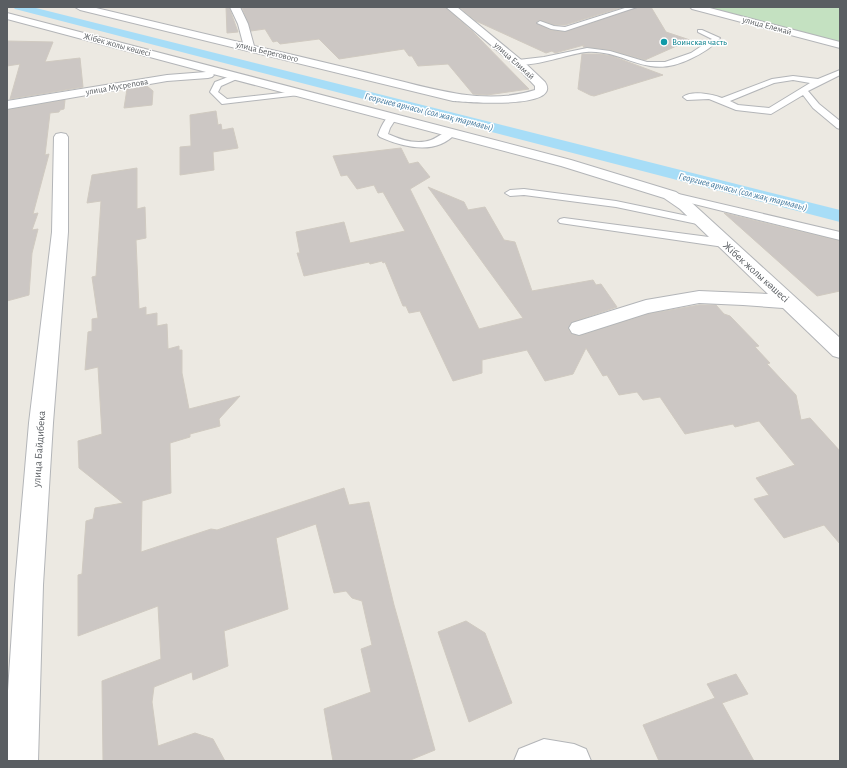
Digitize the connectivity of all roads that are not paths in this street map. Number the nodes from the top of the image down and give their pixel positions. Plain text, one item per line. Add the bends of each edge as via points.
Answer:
1 (80, 7) edge
2 (235, 7) edge
3 (451, 7) edge
4 (634, 7) edge
5 (695, 7) edge
6 (7, 16) edge
7 (540, 23) dead end
8 (700, 31) dead end
9 (840, 45) edge
10 (249, 47) junction
11 (518, 62) junction
12 (840, 72) edge
13 (232, 75) junction
14 (820, 82) junction
15 (804, 91) junction
16 (300, 93) junction
17 (453, 97) joint
18 (687, 97) dead end
19 (723, 101) junction
20 (7, 105) edge
21 (393, 118) junction
22 (840, 126) edge
23 (451, 133) junction
24 (61, 137) dead end
25 (510, 193) dead end
26 (670, 195) junction
27 (564, 221) dead end
28 (702, 222) junction
29 (840, 236) edge
30 (724, 243) junction
31 (789, 302) junction
32 (579, 328) dead end
33 (840, 350) edge
34 (21, 761) edge
35 (530, 761) edge
36 (574, 761) edge

1 - 10 street, улица Берегового
2 - 10 street
3 - 11 street, улица Елимай
4 - 7 lane via 565,29
5 - 9 street, улица Елемай
6 - 13 street, Жібек жолы көшесі
8 - 11 lane via 717,38 701,52 672,63 649,65 588,50
10 - 17 street, улица Берегового
11 - 17 street, улица Елимай via 541,85 541,92 529,96 489,100
12 - 14 lane
13 - 16 street, Жібек жолы көшесі
13 - 16 lane via 218,84 214,92 225,102
13 - 20 street, улица Мусрепова via 167,78
14 - 15 lane
14 - 19 lane via 792,78 772,81
15 - 19 lane via 771,111 736,107
15 - 22 lane via 816,106
16 - 21 street, Жібек жолы көшесі
18 - 19 lane via 710,96
21 - 23 street, Жібек жолы көшесі
21 - 23 lane via 384,128 383,136 396,142 413,145 434,143
23 - 26 street, Жібек жолы көшесі via 566,163
24 - 34 street, улица Байдибека via 60,232 41,423 29,585
25 - 28 lane via 524,192 616,204
26 - 28 street, Жібек жолы көшесі
26 - 29 lane
27 - 30 lane
28 - 30 street, Жібек жолы көшесі
30 - 31 street, Жібек жолы көшесі
31 - 32 street via 699,297 646,307
31 - 33 street, Жібек жолы көшесі
35 - 36 street via 544,756

